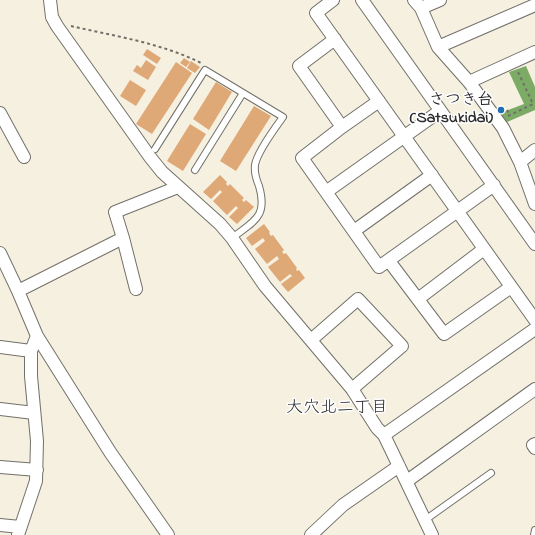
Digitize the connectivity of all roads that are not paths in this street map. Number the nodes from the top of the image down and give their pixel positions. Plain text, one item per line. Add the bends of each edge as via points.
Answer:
1 (50, 0) edge
2 (333, 0) edge
3 (362, 0) edge
4 (440, 0) edge
5 (417, 4) edge
6 (535, 5) edge
7 (336, 39) junction
8 (438, 47) junction
9 (535, 52) edge
10 (469, 82) junction
11 (243, 93) junction
12 (379, 101) junction
13 (440, 111) junction
14 (0, 113) edge
15 (342, 127) junction
16 (405, 136) junction
17 (156, 149) dead end
18 (535, 150) edge
19 (24, 157) dead end
20 (520, 162) junction
21 (195, 170) dead end
22 (432, 175) junction
23 (494, 185) junction
24 (178, 188) junction
25 (326, 192) junction
26 (535, 204) edge
27 (458, 211) junction
28 (354, 231) junction
29 (123, 238) junction
30 (232, 238) junction
31 (535, 244) edge
32 (484, 249) junction
33 (0, 253) edge
34 (389, 261) junction
35 (3, 269) edge
36 (511, 287) junction
37 (136, 290) dead end
38 (18, 291) junction
39 (418, 299) junction
40 (535, 320) edge
41 (535, 329) edge
42 (37, 336) junction
43 (312, 340) junction
44 (0, 347) edge
45 (31, 351) junction
46 (352, 389) junction
47 (535, 389) edge
48 (0, 409) edge
49 (34, 413) junction
50 (384, 435) junction
51 (535, 444) edge
52 (535, 448) edge
53 (0, 466) edge
54 (399, 466) junction
55 (37, 470) junction
56 (492, 473) dead end
57 (407, 482) junction
58 (425, 520) junction
59 (0, 525) edge
60 (535, 530) edge
61 (19, 531) edge
62 (168, 535) edge
63 (311, 535) edge
64 (432, 535) edge
65 (534, 535) edge

1 - 24 street via 52,17 57,26 150,157
2 - 7 street via 316,13
3 - 13 street
4 - 5 street
5 - 8 street
6 - 8 street
7 - 12 street
7 - 15 street via 299,66
8 - 10 street
9 - 10 street
10 - 20 street via 503,128
11 - 17 lane via 205,70
11 - 21 lane
11 - 30 lane via 283,117 255,164 254,172 262,201 261,210 256,220
12 - 15 street
12 - 16 street
13 - 16 street
13 - 23 street
14 - 19 street
15 - 25 street via 302,158
16 - 22 street
16 - 25 street
18 - 20 street
20 - 26 street
22 - 27 street
22 - 28 street
23 - 27 street
23 - 31 street
24 - 29 street via 115,212
24 - 30 street via 220,224
25 - 28 street
27 - 32 street
27 - 34 street
28 - 34 street via 379,267
29 - 37 street
29 - 38 street
30 - 43 street via 265,286
32 - 36 street
32 - 39 street
33 - 35 street
34 - 39 street
35 - 38 street
36 - 39 street via 444,334
36 - 40 street
38 - 42 street
41 - 50 street
42 - 45 street
42 - 62 street via 110,452
43 - 46 street
43 - 46 street via 358,299 402,346
44 - 45 street
45 - 49 street
46 - 50 street
47 - 57 street
48 - 49 street
49 - 55 street via 38,441
50 - 54 street
51 - 52 street
53 - 55 street
54 - 57 street
54 - 63 street via 343,505
55 - 61 street via 36,481
56 - 58 lane
57 - 58 street
58 - 64 street
59 - 61 street
60 - 65 lane

